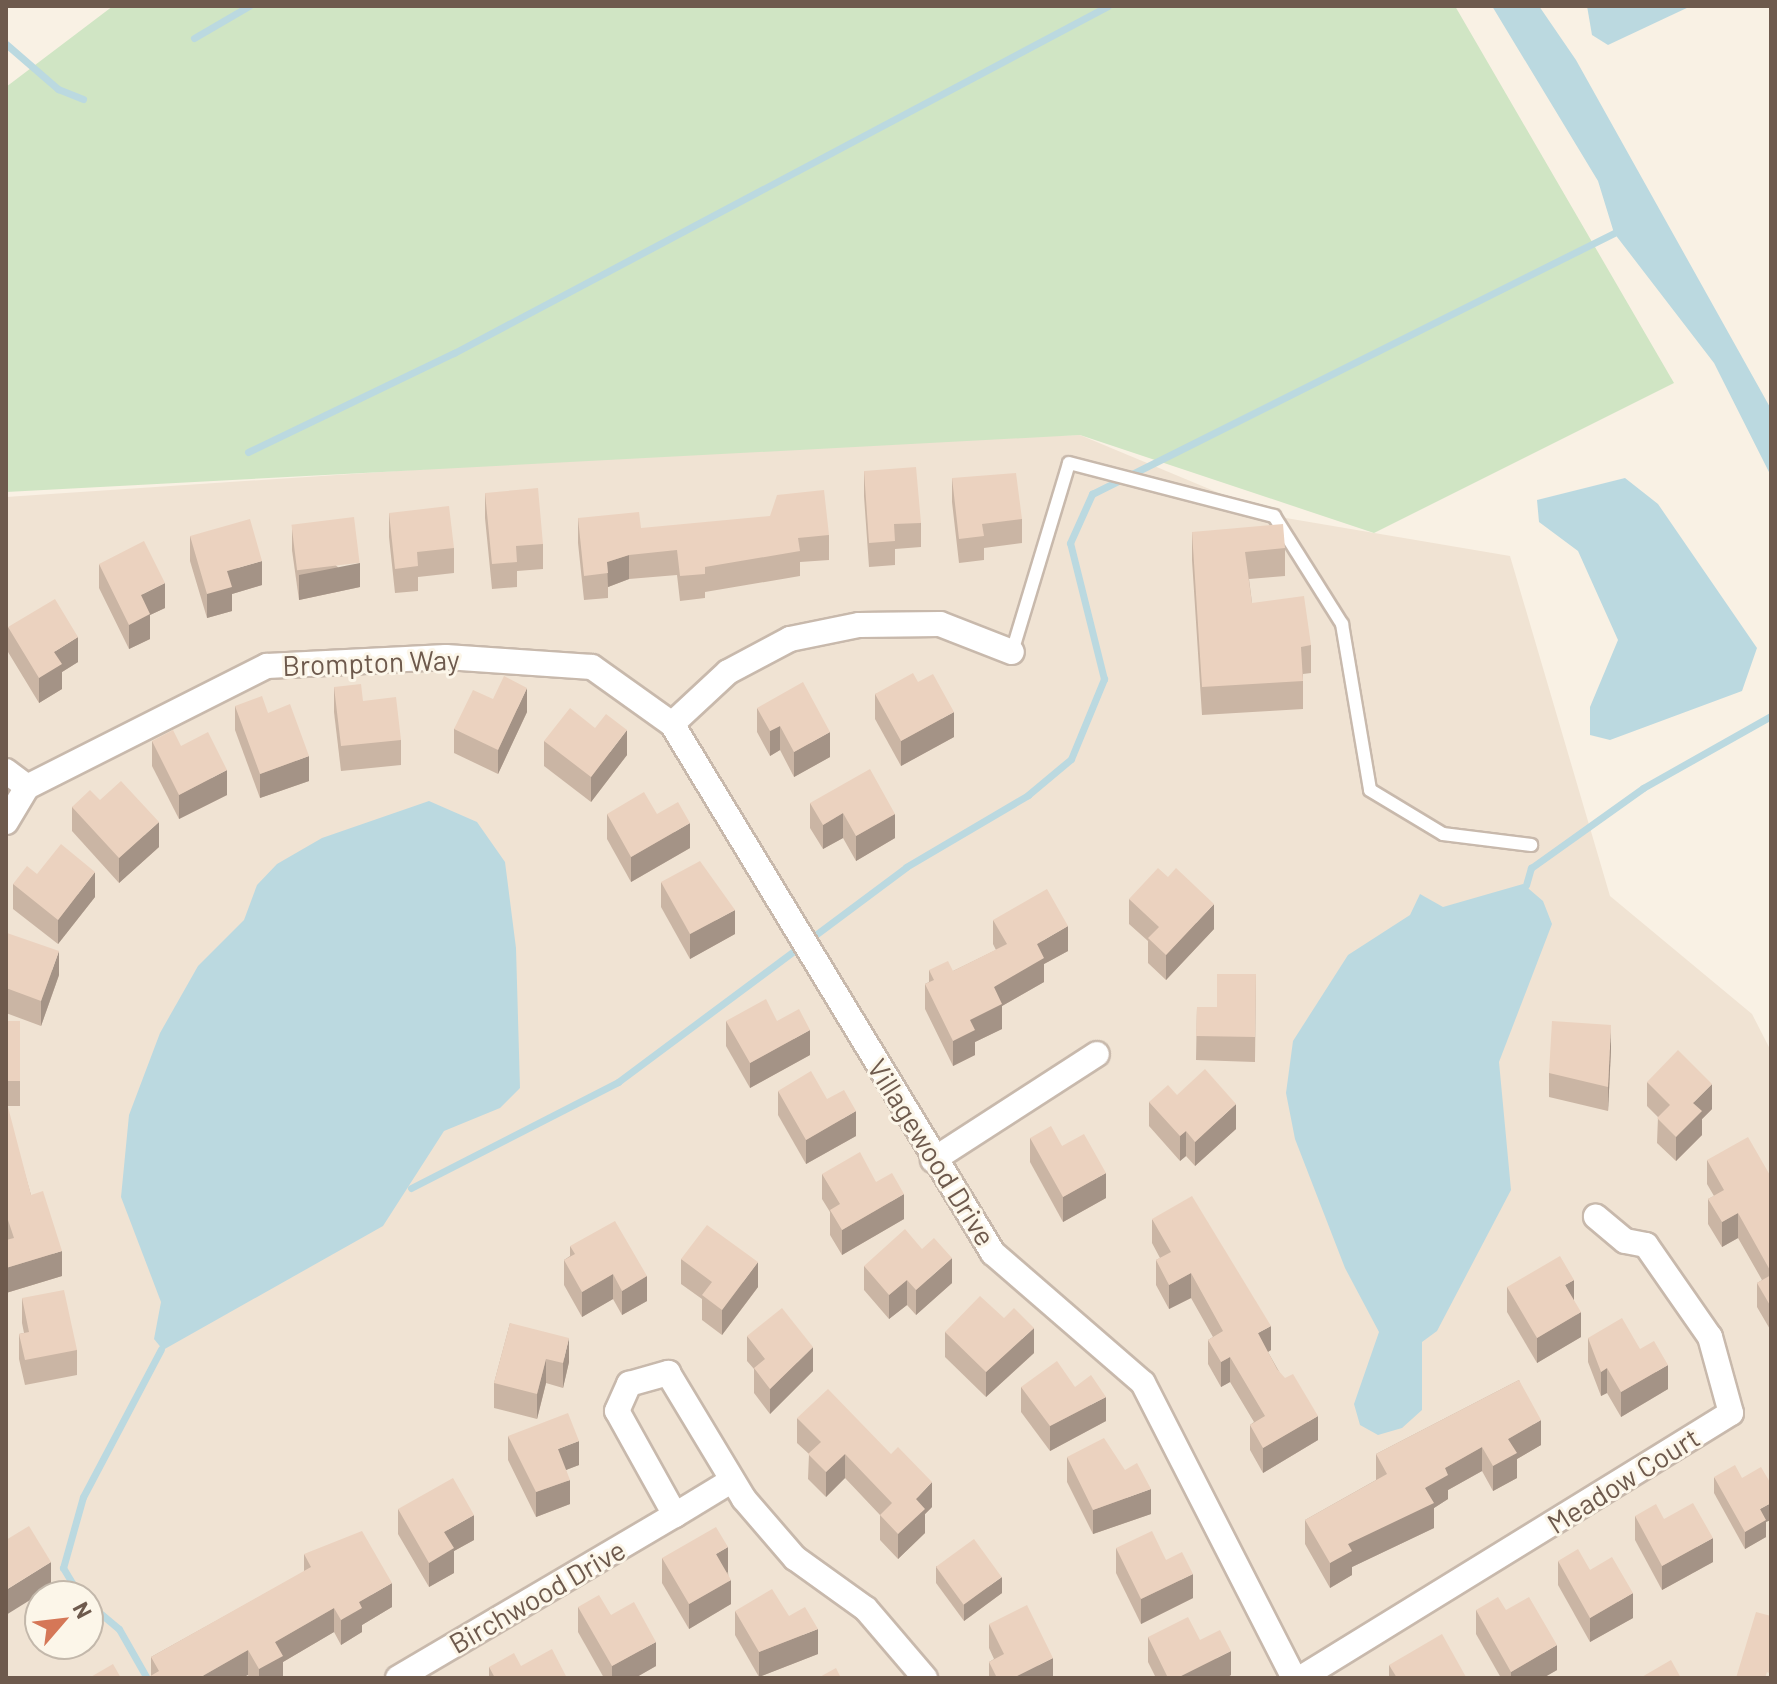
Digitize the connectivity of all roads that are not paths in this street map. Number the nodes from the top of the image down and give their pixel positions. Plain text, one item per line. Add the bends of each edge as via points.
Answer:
1 (1012, 652) joint
2 (592, 667) joint
3 (672, 724) junction
4 (6, 771) edge
5 (27, 787) junction
6 (6, 822) edge
7 (1531, 845) dead end
8 (1097, 1054) dead end
9 (933, 1160) junction
10 (1596, 1217) dead end
11 (731, 1481) junction
12 (675, 1515) junction
13 (398, 1678) edge
14 (925, 1678) edge
15 (1294, 1678) edge
16 (1301, 1678) edge

1 - 3 street via 940,624 859,625 803,636 728,672
1 - 7 lane via 1069,463 1274,516 1342,624 1370,790 1443,834
2 - 3 street, Villagewood Drive
2 - 5 street, Brompton Way via 446,657 267,666
3 - 9 street, Villagewood Drive
4 - 5 street
5 - 6 street
8 - 9 street
9 - 15 street, Villagewood Drive via 993,1253 1143,1383
10 - 16 street, Meadow Court via 1625,1241 1646,1245 1710,1337 1731,1413
11 - 12 street, Birchwood Drive
11 - 12 street via 668,1373 629,1384 617,1411
11 - 14 street via 795,1558 866,1609
12 - 13 street, Birchwood Drive

